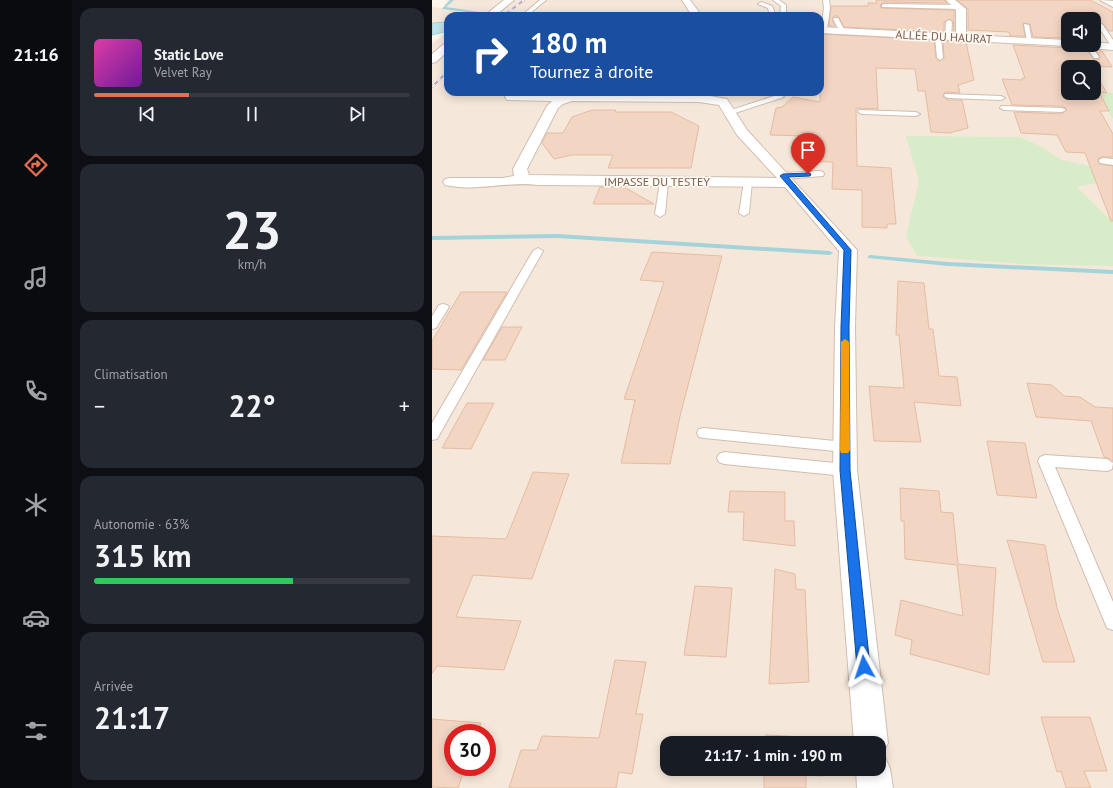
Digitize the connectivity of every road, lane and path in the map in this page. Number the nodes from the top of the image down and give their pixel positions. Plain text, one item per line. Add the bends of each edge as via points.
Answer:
1 (510, 0) edge
2 (543, 0) edge
3 (686, 0) edge
4 (776, 0) edge
5 (826, 0) edge
6 (950, 0) edge
7 (1104, 0) edge
8 (761, 4) dead end
9 (1113, 4) edge
10 (884, 6) dead end
11 (958, 7) junction
12 (494, 12) edge
13 (529, 12) edge
14 (694, 12) edge
15 (772, 12) edge
16 (783, 12) edge
17 (836, 19) dead end
18 (824, 21) edge
19 (949, 22) dead end
20 (1026, 25) dead end
21 (1101, 26) dead end
22 (824, 30) edge
23 (842, 31) junction
24 (938, 37) junction
25 (948, 37) junction
26 (961, 38) junction
27 (1030, 41) junction
28 (1061, 43) edge
29 (1101, 47) edge
30 (1112, 48) edge
31 (444, 50) edge
32 (1093, 52) edge
33 (1096, 57) dead end
34 (940, 58) dead end
35 (432, 60) edge
36 (780, 96) dead end
37 (948, 96) dead end
38 (511, 97) dead end
39 (569, 98) junction
40 (1001, 98) dead end
41 (1004, 108) dead end
42 (1062, 110) dead end
43 (729, 112) junction
44 (862, 112) dead end
45 (916, 114) dead end
46 (1103, 161) dead end
47 (1113, 162) edge
48 (820, 174) dead end
49 (524, 179) junction
50 (786, 179) junction
51 (450, 182) dead end
52 (664, 182) junction
53 (748, 182) junction
54 (660, 214) dead end
55 (744, 214) dead end
56 (538, 251) dead end
57 (443, 307) dead end
58 (432, 324) edge
59 (704, 433) dead end
60 (432, 435) edge
61 (845, 447) junction
62 (724, 458) dead end
63 (1107, 465) dead end
64 (845, 470) junction
65 (1113, 622) edge
66 (870, 736) edge
67 (874, 776) edge
68 (875, 788) edge

1 - 12 street
2 - 13 lane
3 - 14 street
4 - 16 lane via 784,6
5 - 18 lane
6 - 11 street
7 - 9 street
8 - 15 lane via 770,7
10 - 11 lane
11 - 26 street
17 - 23 lane
19 - 25 lane
20 - 27 lane
21 - 30 lane
22 - 23 street, ALLÉE DU HAURAT
23 - 24 street, ALLÉE DU HAURAT
24 - 25 street, ALLÉE DU HAURAT
24 - 34 lane
25 - 26 street, ALLÉE DU HAURAT
26 - 27 street, ALLÉE DU HAURAT
27 - 28 street, ALLÉE DU HAURAT
29 - 30 street
31 - 35 street
32 - 33 lane
36 - 43 lane
37 - 40 lane
38 - 39 street
39 - 43 street via 698,98 723,102
39 - 49 street via 553,106 520,168 520,174
41 - 42 lane
43 - 50 street via 742,132
44 - 45 lane
46 - 47 lane
48 - 50 lane
49 - 51 street, IMPASSE DU TESTEY via 502,182
49 - 52 street, IMPASSE DU TESTEY
50 - 53 street, IMPASSE DU TESTEY
50 - 61 street via 848,250
52 - 53 street, IMPASSE DU TESTEY
52 - 54 lane
53 - 55 lane
56 - 60 lane
57 - 58 lane
59 - 61 lane
61 - 64 street
62 - 64 lane
63 - 65 lane via 1045,461
64 - 66 street
67 - 68 street

